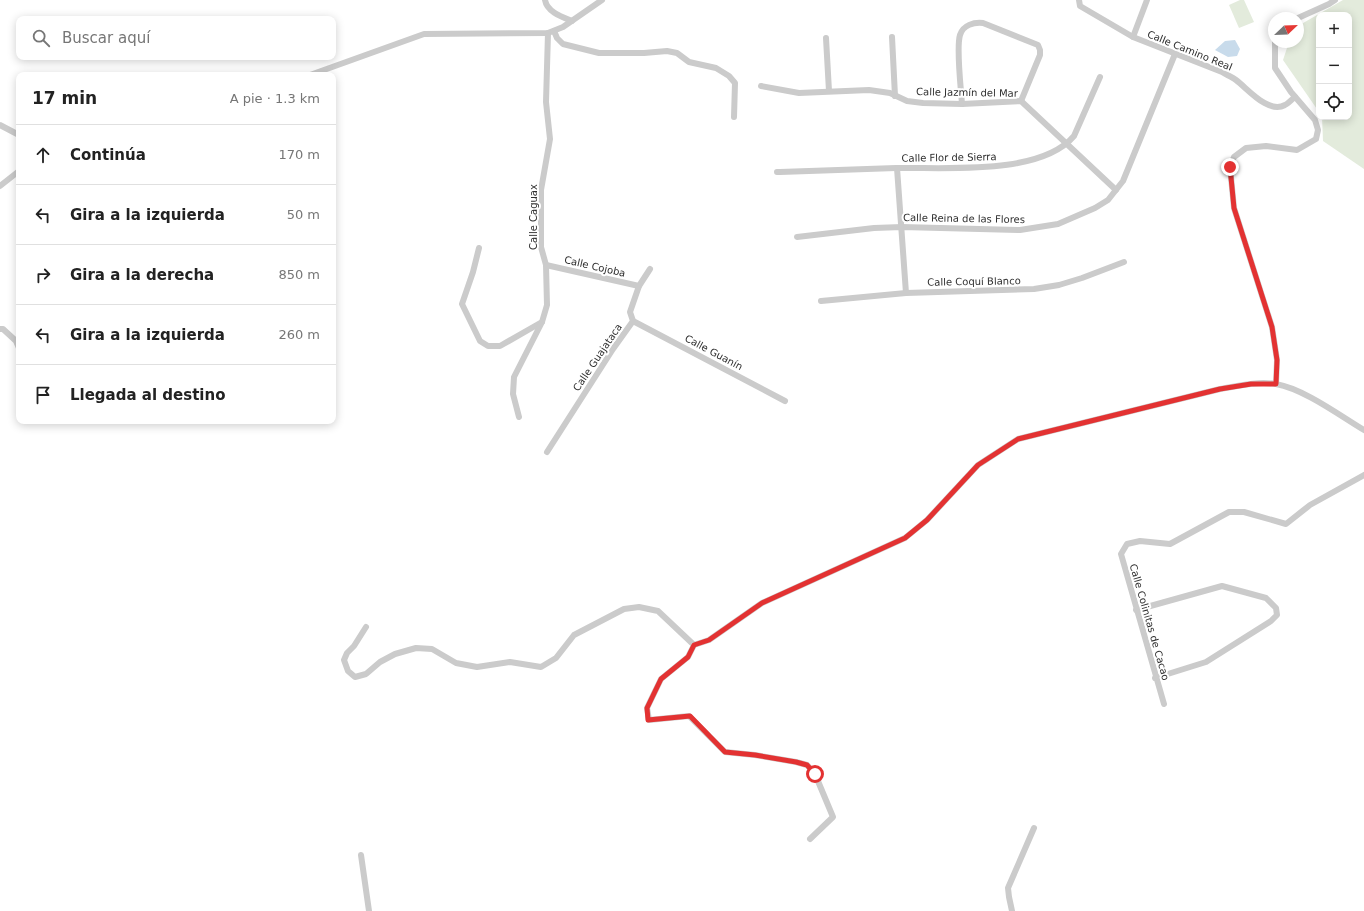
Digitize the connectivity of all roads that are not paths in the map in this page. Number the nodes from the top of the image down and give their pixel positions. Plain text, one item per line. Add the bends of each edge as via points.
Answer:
1 (545, 0) edge
2 (602, 0) edge
3 (1079, 0) edge
4 (1147, 0) edge
5 (1335, 0) edge
6 (1304, 15) edge
7 (572, 21) junction
8 (551, 32) junction
9 (892, 37) dead end
10 (1133, 37) junction
11 (826, 38) dead end
12 (1275, 48) edge
13 (1176, 54) junction
14 (318, 72) edge
15 (1100, 77) dead end
16 (761, 86) dead end
17 (829, 91) junction
18 (895, 96) junction
19 (1295, 97) junction
20 (1020, 101) junction
21 (962, 104) junction
22 (734, 117) dead end
23 (0, 125) edge
24 (16, 133) edge
25 (1068, 143) junction
26 (897, 168) junction
27 (778, 172) dead end
28 (16, 173) edge
29 (0, 186) edge
30 (1116, 190) junction
31 (902, 227) junction
32 (797, 237) dead end
33 (479, 248) dead end
34 (1124, 262) dead end
35 (546, 265) junction
36 (650, 269) dead end
37 (639, 286) junction
38 (906, 293) junction
39 (821, 301) dead end
40 (633, 321) junction
41 (542, 322) junction
42 (0, 329) edge
43 (16, 341) edge
44 (1276, 384) junction
45 (785, 401) dead end
46 (519, 417) dead end
47 (1364, 430) edge
48 (547, 452) dead end
49 (1364, 475) edge
50 (1136, 610) junction
51 (366, 627) dead end
52 (694, 645) junction
53 (1155, 678) junction
54 (1164, 704) dead end
55 (1034, 828) dead end
56 (810, 839) dead end
57 (361, 855) dead end
58 (369, 911) edge
59 (1012, 911) edge

1 - 7 street via 546,6 557,15
2 - 7 street
3 - 10 street, Calle Camino Real via 1080,6
4 - 10 street
5 - 6 street
7 - 8 street
8 - 14 street via 424,34
8 - 22 street via 563,44 599,53 667,51 677,53 689,62 716,68 735,83
8 - 35 street, Calle Caguax via 546,102 550,139 541,190 541,247
9 - 18 street
10 - 13 street, Calle Camino Real
11 - 17 street
12 - 19 street via 1275,68
13 - 19 street, Calle Camino Real via 1235,79 1265,103 1277,107 1285,105
13 - 30 street, Calle Reina de las Flores
15 - 25 street, Calle Flor de Sierra via 1074,136
16 - 17 street, Calle Jazmín del Mar via 799,92
17 - 18 street, Calle Jazmín del Mar via 869,90
18 - 21 street, Calle Jazmín del Mar via 923,103
19 - 44 street via 1315,120 1318,130 1316,139 1297,150 1266,146 1246,148 1234,157 1230,167 1234,208 1272,327 1277,360
20 - 21 street, Calle Jazmín del Mar
20 - 21 street via 1040,55 1038,45 977,22 970,24 960,34
20 - 25 street, Calle Jazmín del Mar
23 - 24 street
25 - 26 street, Calle Flor de Sierra via 1038,158 995,167
25 - 30 street, Calle Jazmín del Mar
26 - 27 street, Calle Flor de Sierra
26 - 31 street
28 - 29 street
30 - 31 street, Calle Reina de las Flores via 1108,200 1095,208 1049,226 1020,230
31 - 32 street, Calle Reina de las Flores
31 - 38 street
33 - 41 street via 462,304 480,341 488,346 500,346
34 - 38 street, Calle Coquí Blanco via 1077,280 1034,289
35 - 37 street, Calle Cojoba
35 - 41 street, Calle Caguax via 547,305
36 - 37 street, Calle Guajataca
37 - 40 street, Calle Guajataca via 630,312
38 - 39 street, Calle Coquí Blanco
40 - 45 street, Calle Guanín
40 - 48 street, Calle Guajataca
41 - 46 street, Calle Caguax via 514,377 513,394
42 - 43 street
44 - 47 street via 1312,398
44 - 52 street via 1251,384 1220,389 1018,439 978,465 927,520 905,538 762,603 709,640
49 - 50 street, Calle Colinitas de Cacao via 1310,505 1286,524 1244,512 1229,512 1170,544 1140,540 1127,544 1121,554
50 - 53 street, Calle Colinitas de Cacao
50 - 53 street via 1222,586 1266,598 1276,608 1276,615 1271,621 1206,662
51 - 52 street via 344,660 348,671 355,677 366,674 395,654 416,648 432,649 456,663 477,667 510,662 541,667 556,658 574,635 624,610 639,606 658,611
52 - 56 street via 688,657 661,679 647,708 648,720 690,716 725,752 807,765 815,774 833,817
53 - 54 street, Calle Colinitas de Cacao
55 - 59 street via 1008,888
57 - 58 street

